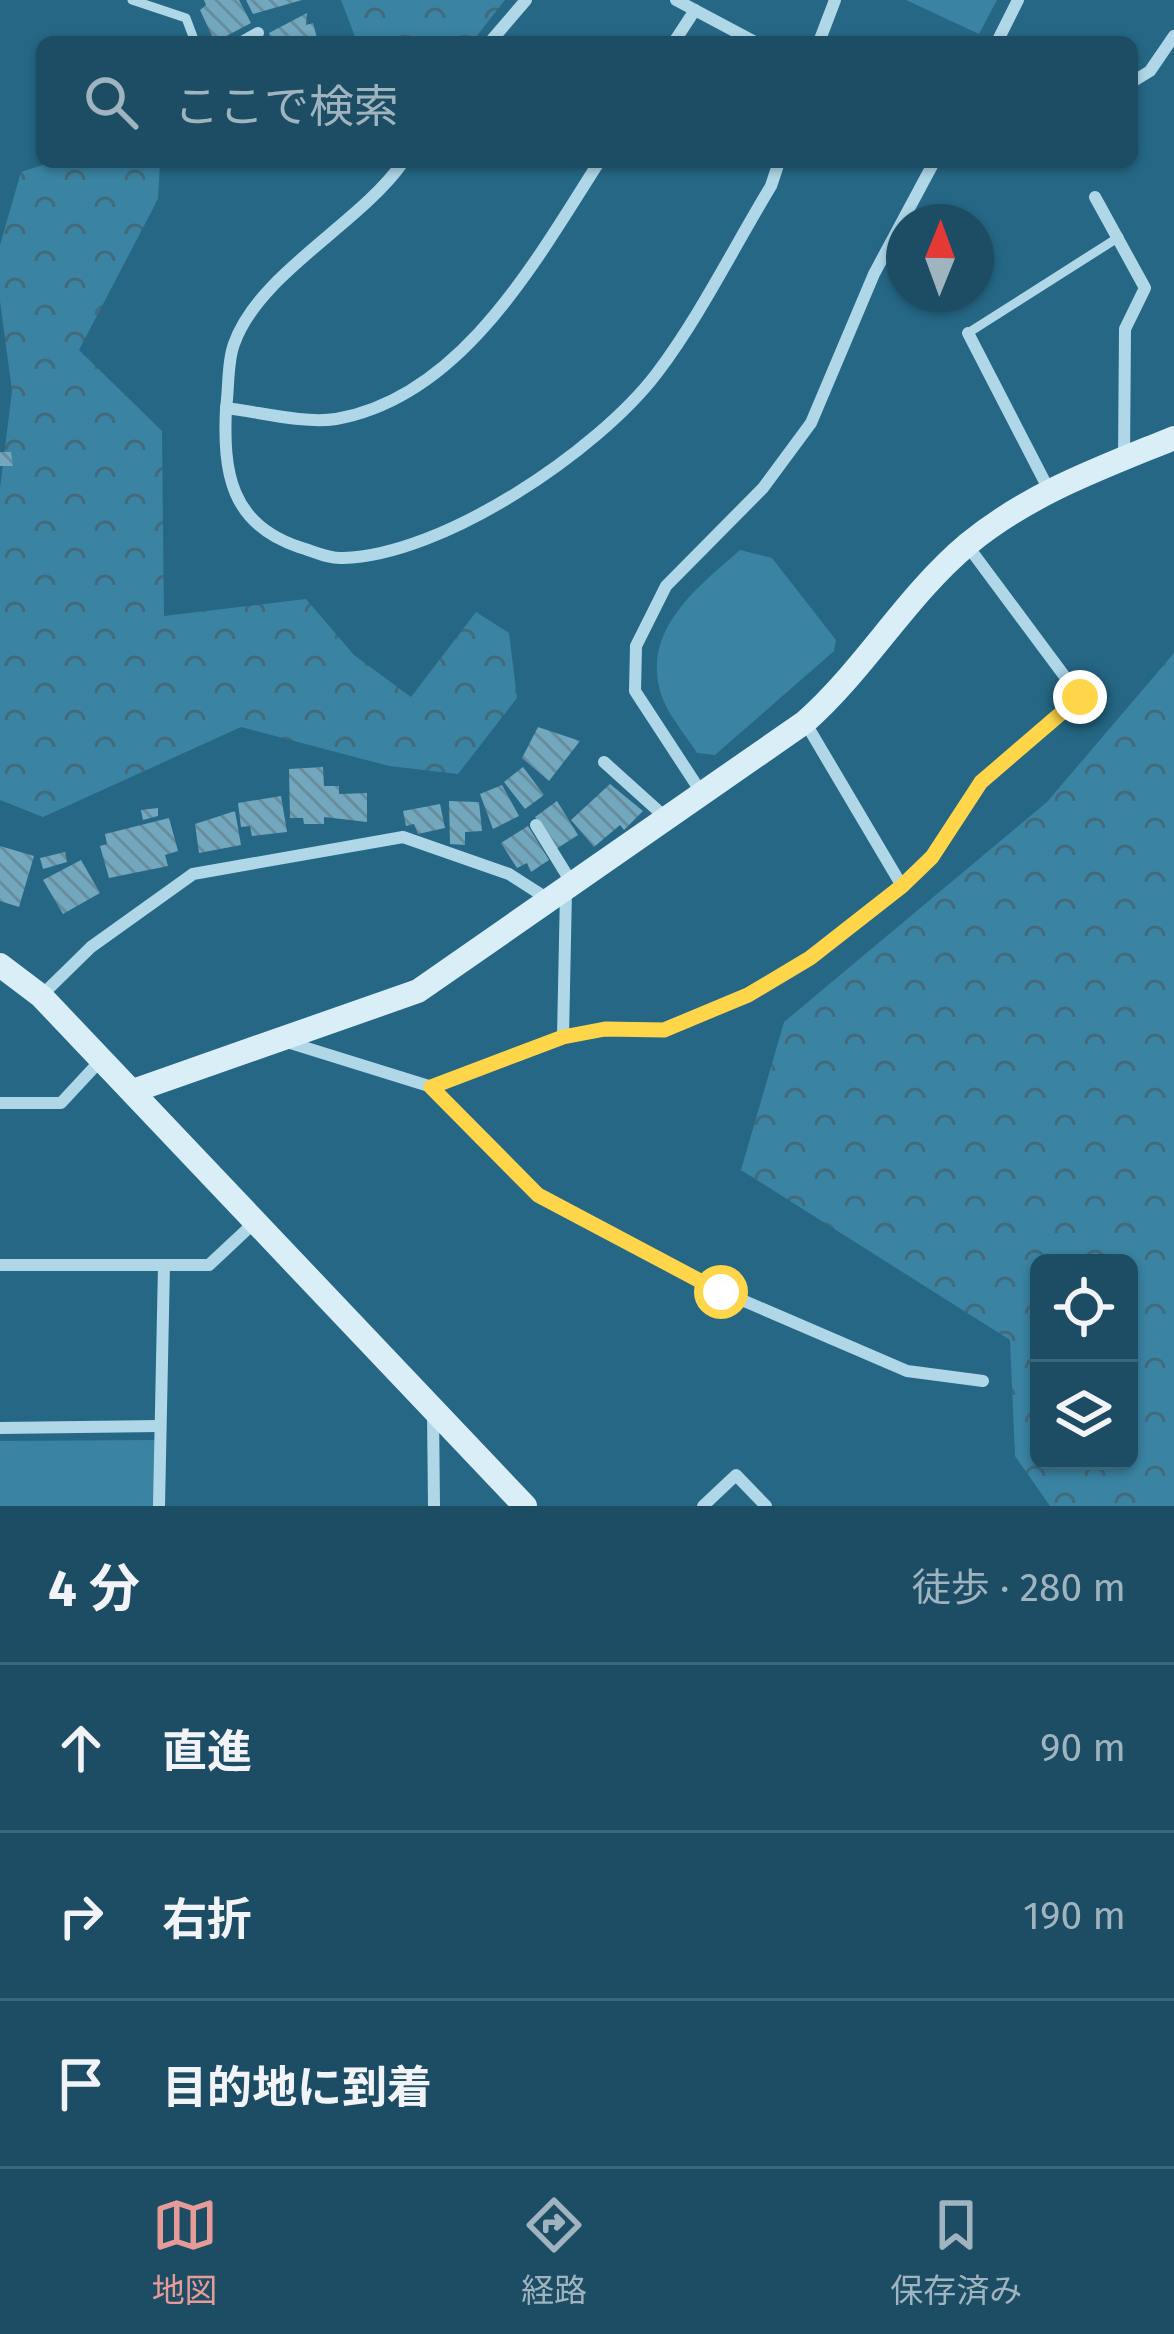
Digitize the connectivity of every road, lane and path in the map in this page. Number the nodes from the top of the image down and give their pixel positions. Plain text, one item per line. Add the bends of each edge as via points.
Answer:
1 (132, 0) edge
2 (526, 0) edge
3 (676, 0) edge
4 (835, 0) edge
5 (1018, 0) edge
6 (695, 10) junction
7 (258, 33) dead end
8 (193, 36) edge
9 (253, 36) edge
10 (495, 36) edge
11 (678, 36) edge
12 (744, 36) edge
13 (822, 36) edge
14 (1000, 36) edge
15 (1174, 36) edge
16 (1138, 78) edge
17 (399, 168) edge
18 (594, 168) edge
19 (777, 168) edge
20 (931, 168) edge
21 (1095, 197) dead end
22 (1119, 237) junction
23 (968, 333) joint
24 (226, 409) junction
25 (1174, 438) edge
26 (1124, 459) junction
27 (1048, 488) junction
28 (968, 545) junction
29 (805, 722) junction
30 (604, 762) dead end
31 (701, 792) junction
32 (665, 817) junction
33 (536, 825) dead end
34 (902, 886) junction
35 (562, 892) junction
36 (0, 965) edge
37 (41, 996) junction
38 (563, 1037) junction
39 (283, 1040) junction
40 (100, 1061) junction
41 (431, 1087) junction
42 (133, 1091) junction
43 (0, 1103) edge
44 (254, 1223) junction
45 (0, 1265) edge
46 (164, 1265) junction
47 (983, 1382) dead end
48 (434, 1411) junction
49 (160, 1426) junction
50 (0, 1428) edge
51 (159, 1506) edge
52 (434, 1506) edge
53 (525, 1506) edge
54 (703, 1506) edge
55 (766, 1506) edge

1 - 8 lane via 186,18
2 - 10 street
3 - 6 street
4 - 13 street
5 - 14 street
6 - 11 street
6 - 12 street
7 - 9 street
15 - 16 street
17 - 24 street via 379,196 272,288 234,344
18 - 24 street via 509,304 403,398 333,419
19 - 24 street via 656,375 562,462 452,531 393,553 337,559 278,540 244,509 224,465
20 - 31 street via 874,274 811,423 763,488 666,586 636,646 635,691
21 - 22 street
22 - 23 lane
22 - 26 street via 1144,288 1126,329
23 - 27 street
25 - 26 street
26 - 27 street
27 - 28 street
28 - 29 street
28 - 34 street via 1080,697 981,782 932,857
29 - 31 street
29 - 34 street
30 - 32 street
31 - 32 street
32 - 35 street
33 - 35 street
34 - 38 street via 748,995 664,1030
35 - 37 street via 403,837 193,874 91,946
35 - 38 street
35 - 39 street via 418,991
36 - 37 street
37 - 40 street
38 - 41 street
39 - 41 street
39 - 42 street
40 - 42 street
40 - 43 street via 62,1103
41 - 47 street via 538,1195 721,1292 907,1371
42 - 44 street
44 - 46 street via 209,1265
44 - 48 street
45 - 46 street
46 - 49 street
48 - 52 street
48 - 53 street
49 - 50 street
49 - 51 street
54 - 55 street via 736,1475

